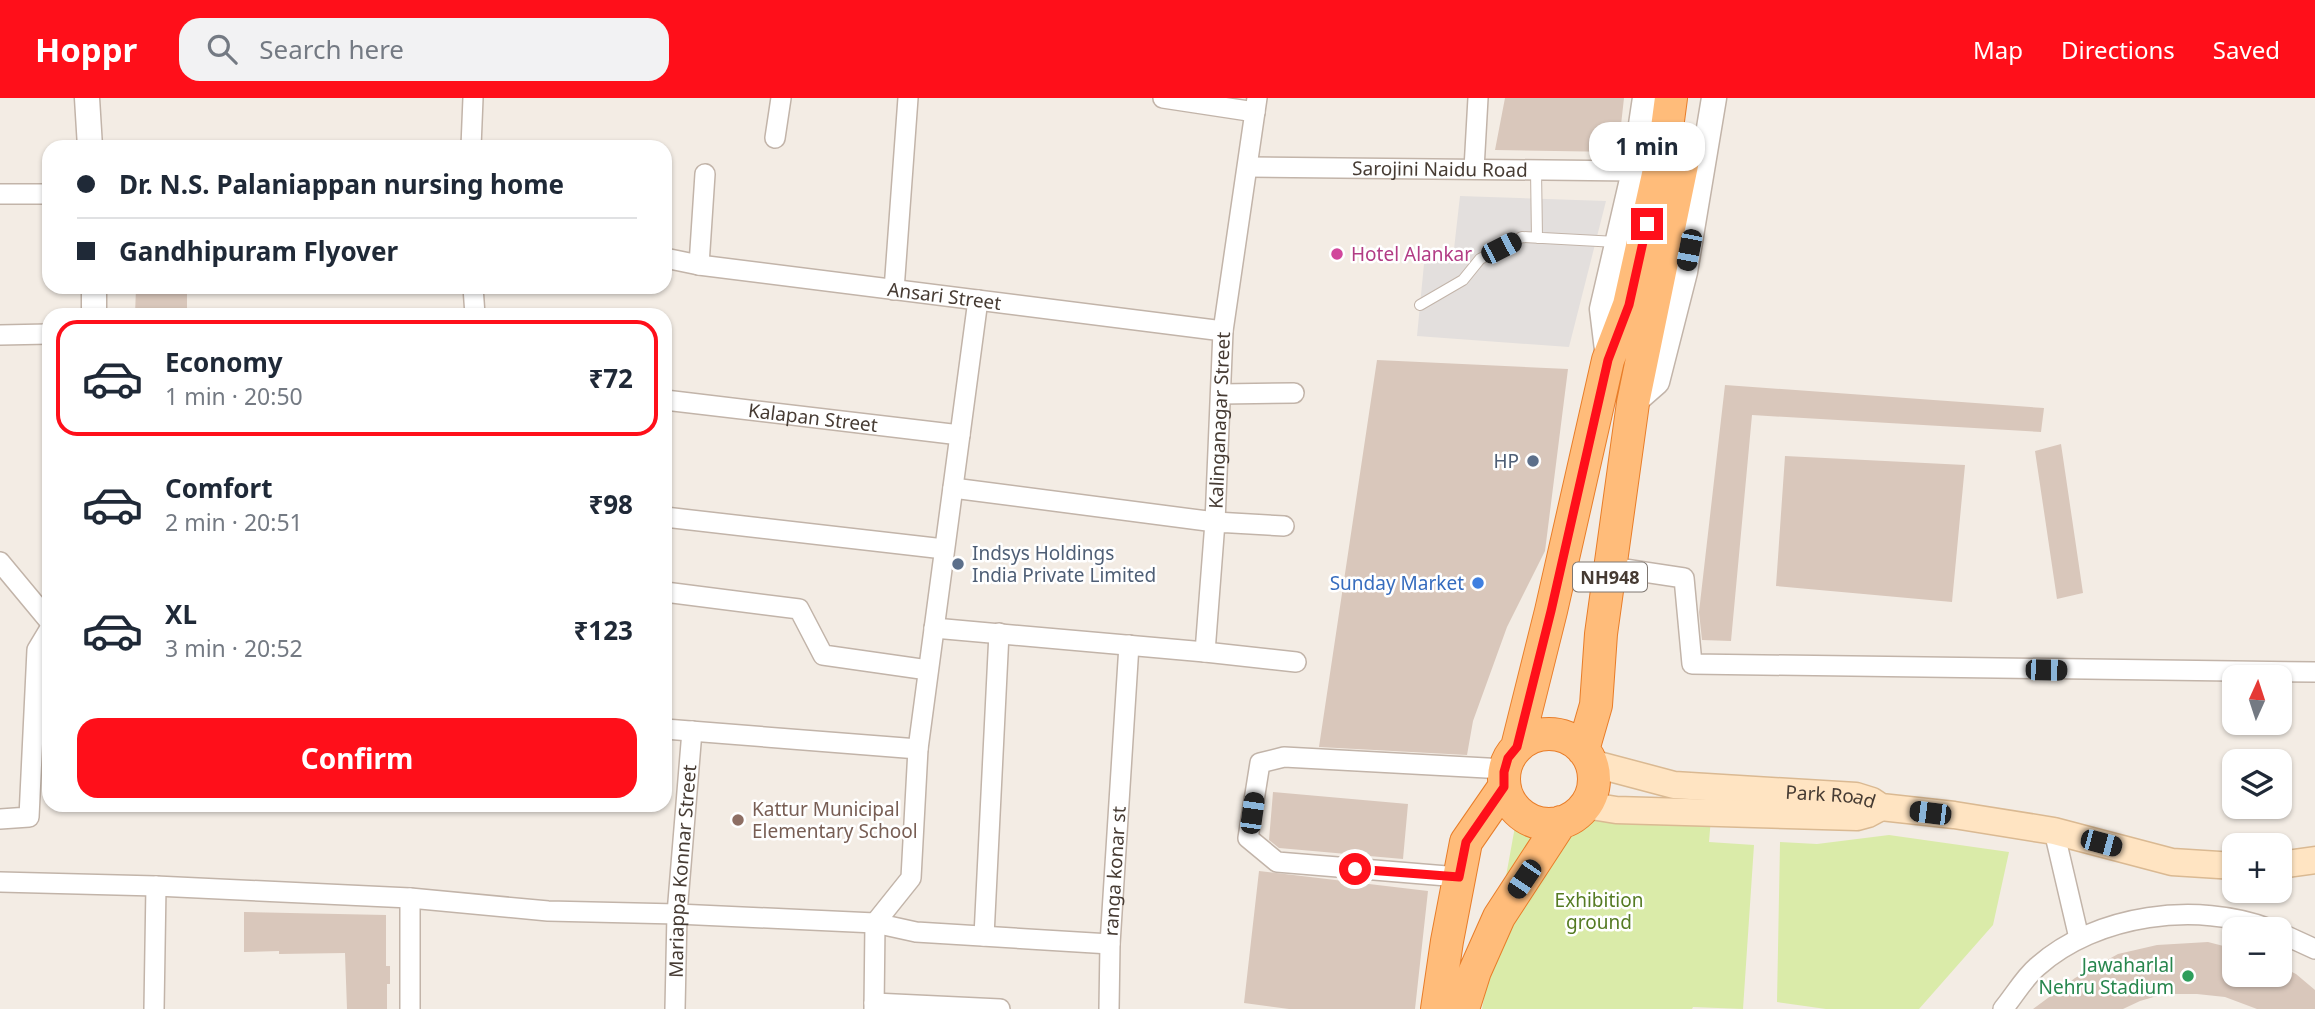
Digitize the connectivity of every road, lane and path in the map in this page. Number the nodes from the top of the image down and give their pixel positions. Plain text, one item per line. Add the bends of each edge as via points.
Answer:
1 (87, 98) edge
2 (473, 98) edge
3 (781, 98) edge
4 (908, 98) edge
5 (1163, 98) edge
6 (1478, 98) edge
7 (1645, 98) edge
8 (1671, 98) edge
9 (1692, 98) edge
10 (1714, 98) edge
11 (1256, 105) edge
12 (775, 138) dead end
13 (90, 140) edge
14 (471, 140) edge
15 (1248, 167) junction
16 (1474, 169) junction
17 (1536, 170) junction
18 (1634, 171) junction
19 (705, 174) dead end
20 (0, 194) edge
21 (42, 194) edge
22 (1537, 238) junction
23 (1617, 242) junction
24 (672, 259) edge
25 (699, 265) junction
26 (894, 290) junction
27 (978, 300) junction
28 (1420, 305) dead end
29 (1641, 307) junction
30 (1223, 331) junction
31 (42, 334) edge
32 (0, 335) edge
33 (1608, 360) junction
34 (1294, 393) dead end
35 (1221, 394) junction
36 (672, 401) edge
37 (1633, 403) junction
38 (960, 435) junction
39 (953, 488) junction
40 (672, 518) edge
41 (1214, 522) junction
42 (1283, 526) dead end
43 (944, 549) junction
44 (0, 562) edge
45 (1611, 567) junction
46 (672, 593) edge
47 (42, 613) edge
48 (934, 628) junction
49 (999, 633) junction
50 (42, 642) edge
51 (1129, 645) junction
52 (1205, 652) junction
53 (1296, 662) dead end
54 (928, 670) junction
55 (2315, 672) edge
56 (672, 730) edge
57 (692, 732) junction
58 (918, 749) junction
59 (1587, 756) junction
60 (1509, 768) junction
61 (1881, 807) junction
62 (1573, 813) junction
63 (0, 819) edge
64 (2054, 831) junction
65 (2315, 860) edge
66 (2292, 863) edge
67 (2222, 865) edge
68 (1459, 877) junction
69 (0, 882) edge
70 (156, 886) junction
71 (411, 898) junction
72 (677, 914) junction
73 (2222, 918) edge
74 (875, 923) junction
75 (984, 936) junction
76 (2079, 938) junction
77 (2292, 938) edge
78 (1111, 944) junction
79 (2315, 949) edge
80 (874, 1006) edge
81 (154, 1009) edge
82 (411, 1009) edge
83 (675, 1009) edge
84 (1000, 1009) edge
85 (1109, 1009) edge
86 (1437, 1009) edge
87 (1463, 1009) edge
88 (2003, 1009) edge

1 - 13 street
2 - 14 street
3 - 12 street
4 - 26 street
5 - 11 street
6 - 16 street
7 - 18 street
8 - 29 highway, NH948
9 - 29 highway, NH948 via 1685,151
10 - 37 street via 1685,272 1657,382
11 - 15 street, Kalinganagar Street
15 - 16 street, Sarojini Naidu Road
15 - 30 street, Kalinganagar Street
16 - 17 street, Sarojini Naidu Road
17 - 18 street, Sarojini Naidu Road
17 - 22 lane
18 - 23 street
19 - 25 street
20 - 21 street
22 - 23 lane
22 - 28 lane via 1522,237 1480,259 1463,280
23 - 33 street via 1602,309
24 - 25 street, Ansari Street
25 - 26 street, Ansari Street
26 - 27 street, Ansari Street
27 - 30 street, Ansari Street
27 - 38 street
29 - 33 highway, NH948
29 - 37 highway, NH948
30 - 35 street, Kalinganagar Street
31 - 32 street
33 - 60 highway, NH948 via 1551,611
34 - 35 street
35 - 41 street, Kalinganagar Street
36 - 38 street, Kalapan Street
37 - 45 highway, NH948
38 - 39 street
39 - 41 street, Kalinganagar Street
39 - 43 street
40 - 43 street
41 - 42 street
41 - 52 street
43 - 48 street
44 - 47 street
45 - 55 street via 1685,578 1692,664
45 - 59 highway, NH948
46 - 54 street via 799,609 823,655
48 - 49 street
48 - 54 street
49 - 51 street
49 - 75 street
50 - 63 street via 37,650 29,817
51 - 52 street
51 - 78 street, ranga konar st
52 - 53 street
54 - 58 street
56 - 57 street
57 - 58 street
57 - 72 street, Mariappa Konnar Street
58 - 74 street via 911,878
59 - 60 highway via 1572,740 1544,734 1529,738
59 - 61 main road, Park Road via 1674,785 1856,796
59 - 62 highway, NH948 via 1594,777 1592,792
60 - 62 highway via 1509,801 1519,813 1546,824
60 - 68 highway, NH948 via 1466,842
60 - 68 street via 1284,757 1260,764 1248,838 1277,862
61 - 62 main road via 1857,817 1616,810
61 - 64 main road, Park Road
62 - 87 highway, NH948 via 1499,917
64 - 67 main road, Park Road via 2172,862
64 - 76 street
65 - 66 main road
68 - 86 highway, NH948
69 - 70 street, ranga konar st
70 - 71 street, ranga konar st
70 - 81 street
71 - 72 street, ranga konar st via 548,911
71 - 82 street
72 - 74 street, ranga konar st
72 - 83 street, Mariappa Konnar Street
73 - 76 street via 2164,915 2121,922
74 - 75 street, ranga konar st via 916,932
74 - 80 street
75 - 78 street, ranga konar st
76 - 88 street via 2036,967
77 - 79 street
78 - 85 street
80 - 84 street

